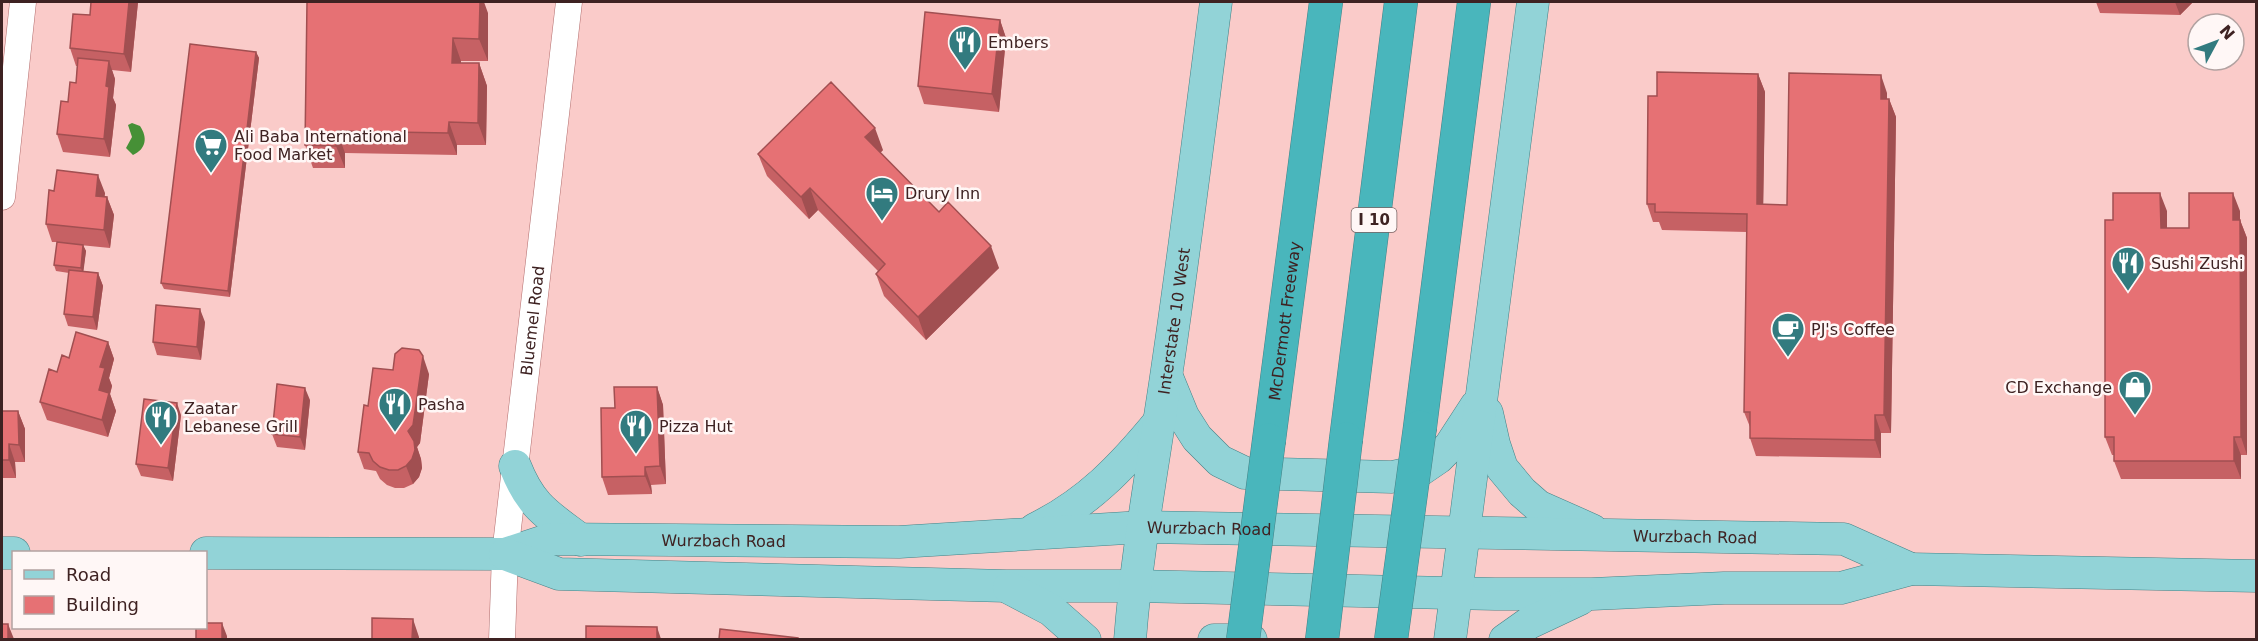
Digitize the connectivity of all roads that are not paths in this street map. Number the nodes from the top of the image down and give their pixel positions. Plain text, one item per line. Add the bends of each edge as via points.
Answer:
1 (23, 2) edge
2 (569, 2) edge
3 (1216, 2) edge
4 (1319, 2) edge
5 (1326, 2) edge
6 (1401, 2) edge
7 (1473, 2) edge
8 (1533, 2) edge
9 (1314, 91) junction
10 (2, 197) edge
11 (1166, 376) junction
12 (1482, 394) junction
13 (1160, 421) junction
14 (515, 466) junction
15 (1142, 527) junction
16 (1028, 532) junction
17 (1463, 532) junction
18 (1605, 536) junction
19 (581, 540) junction
20 (207, 554) edge
21 (506, 554) junction
22 (1911, 569) junction
23 (2256, 576) edge
24 (1006, 586) junction
25 (1134, 586) junction
26 (1455, 594) junction
27 (1592, 594) junction
28 (502, 639) edge
29 (1085, 639) edge
30 (1130, 639) edge
31 (1214, 639) edge
32 (1243, 639) edge
33 (1251, 639) edge
34 (1322, 639) edge
35 (1391, 639) edge
36 (1450, 639) edge
37 (1505, 639) edge

1 - 10 street
2 - 14 street, Bluemel Road
3 - 11 main road, Interstate 10 West
4 - 9 highway
5 - 9 highway, McDermott Freeway
6 - 34 highway, I 10, bridge
7 - 35 highway, bridge
8 - 12 main road
9 - 32 highway, McDermott Freeway, bridge
11 - 12 main road via 1197,438 1220,460 1245,473 1392,477 1419,471 1450,446
11 - 13 main road, Interstate 10 West
12 - 17 main road
12 - 18 main road via 1502,468 1518,487 1538,506
13 - 15 main road, Interstate 10 West
13 - 16 main road via 1132,455 1089,496 1063,516
14 - 19 main road via 531,499
14 - 21 street, Bluemel Road
15 - 16 main road, Wurzbach Road
15 - 17 main road, Wurzbach Road
15 - 25 main road, Interstate 10 West
16 - 19 main road, Wurzbach Road via 898,542
17 - 18 main road, Wurzbach Road
17 - 26 main road
18 - 22 main road, Wurzbach Road via 1844,539
19 - 21 main road, Wurzbach Road via 551,539
20 - 21 main road, Wurzbach Road
21 - 24 main road, Wurzbach Road via 559,574
21 - 28 street, Bluemel Road
22 - 23 main road, Wurzbach Road
22 - 27 main road, Wurzbach Road via 1841,588
24 - 25 main road, Wurzbach Road
24 - 29 main road via 1051,610
25 - 26 main road, Wurzbach Road
25 - 30 main road, Interstate 10 West
26 - 27 main road, Wurzbach Road
26 - 36 main road
27 - 37 main road via 1529,623
31 - 33 main road

